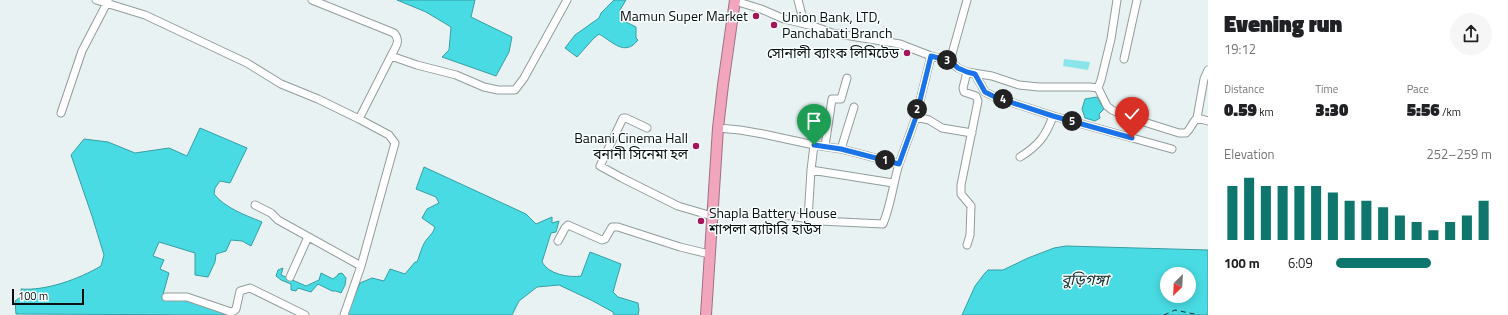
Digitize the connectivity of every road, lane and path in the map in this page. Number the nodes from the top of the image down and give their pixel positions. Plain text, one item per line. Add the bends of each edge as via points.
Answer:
1 (96, 0) edge
2 (312, 0) edge
3 (567, 0) edge
4 (735, 0) edge
5 (798, 0) edge
6 (967, 0) edge
7 (1117, 0) edge
8 (1137, 0) edge
9 (108, 2) edge
10 (804, 23) junction
11 (392, 56) junction
12 (931, 56) junction
13 (1124, 59) dead end
14 (950, 61) junction
15 (1208, 70) edge
16 (967, 72) junction
17 (975, 74) junction
18 (847, 78) dead end
19 (1098, 88) junction
20 (854, 107) dead end
21 (61, 113) dead end
22 (1053, 116) junction
23 (916, 117) junction
24 (1197, 118) junction
25 (359, 119) junction
26 (1208, 121) edge
27 (647, 128) dead end
28 (718, 128) junction
29 (972, 133) junction
30 (814, 145) junction
31 (825, 146) junction
32 (841, 149) junction
33 (1172, 149) dead end
34 (1020, 157) dead end
35 (899, 164) junction
36 (810, 170) junction
37 (893, 184) junction
38 (255, 205) dead end
39 (786, 215) dead end
40 (712, 216) junction
41 (808, 219) junction
42 (308, 237) junction
43 (558, 242) dead end
44 (967, 245) dead end
45 (709, 254) junction
46 (361, 266) junction
47 (290, 277) dead end
48 (166, 297) dead end
49 (305, 315) edge
50 (344, 315) edge
51 (706, 315) edge

1 - 9 street
2 - 11 street via 394,33 398,41
3 - 11 street via 515,90 484,87 456,75
4 - 10 street via 784,19
4 - 28 highway
5 - 10 street
6 - 14 street
7 - 19 street via 1111,39
8 - 13 street
9 - 21 street via 82,51
9 - 25 street via 145,15 247,63 281,84 318,98
10 - 12 street via 838,34 900,44
11 - 25 street
12 - 14 street
12 - 23 street
14 - 16 street
15 - 24 street
16 - 17 street
16 - 29 street via 964,92 976,96 978,101
17 - 19 street via 992,76 1019,85
17 - 22 street via 985,92
18 - 31 street via 841,99 832,99
19 - 24 street via 1107,106 1128,117 1186,133
20 - 32 street
22 - 33 street
22 - 34 street via 1044,137 1033,149
23 - 29 street via 929,120 942,128
23 - 35 street
24 - 26 street
25 - 46 street via 389,135 395,143
27 - 40 street via 623,118 600,166 678,206
28 - 30 street
28 - 40 highway
29 - 44 street via 960,185 961,194 971,206
30 - 31 street
30 - 36 street
31 - 32 street
32 - 35 street
35 - 37 street
36 - 37 street
36 - 41 street
37 - 41 street via 883,224
38 - 42 street
39 - 41 street
40 - 45 highway
42 - 46 street
42 - 47 street
43 - 45 street via 568,225 602,240 612,227 618,227
45 - 51 highway
46 - 50 street
48 - 49 street via 187,297 231,312 236,308 240,291 250,288

